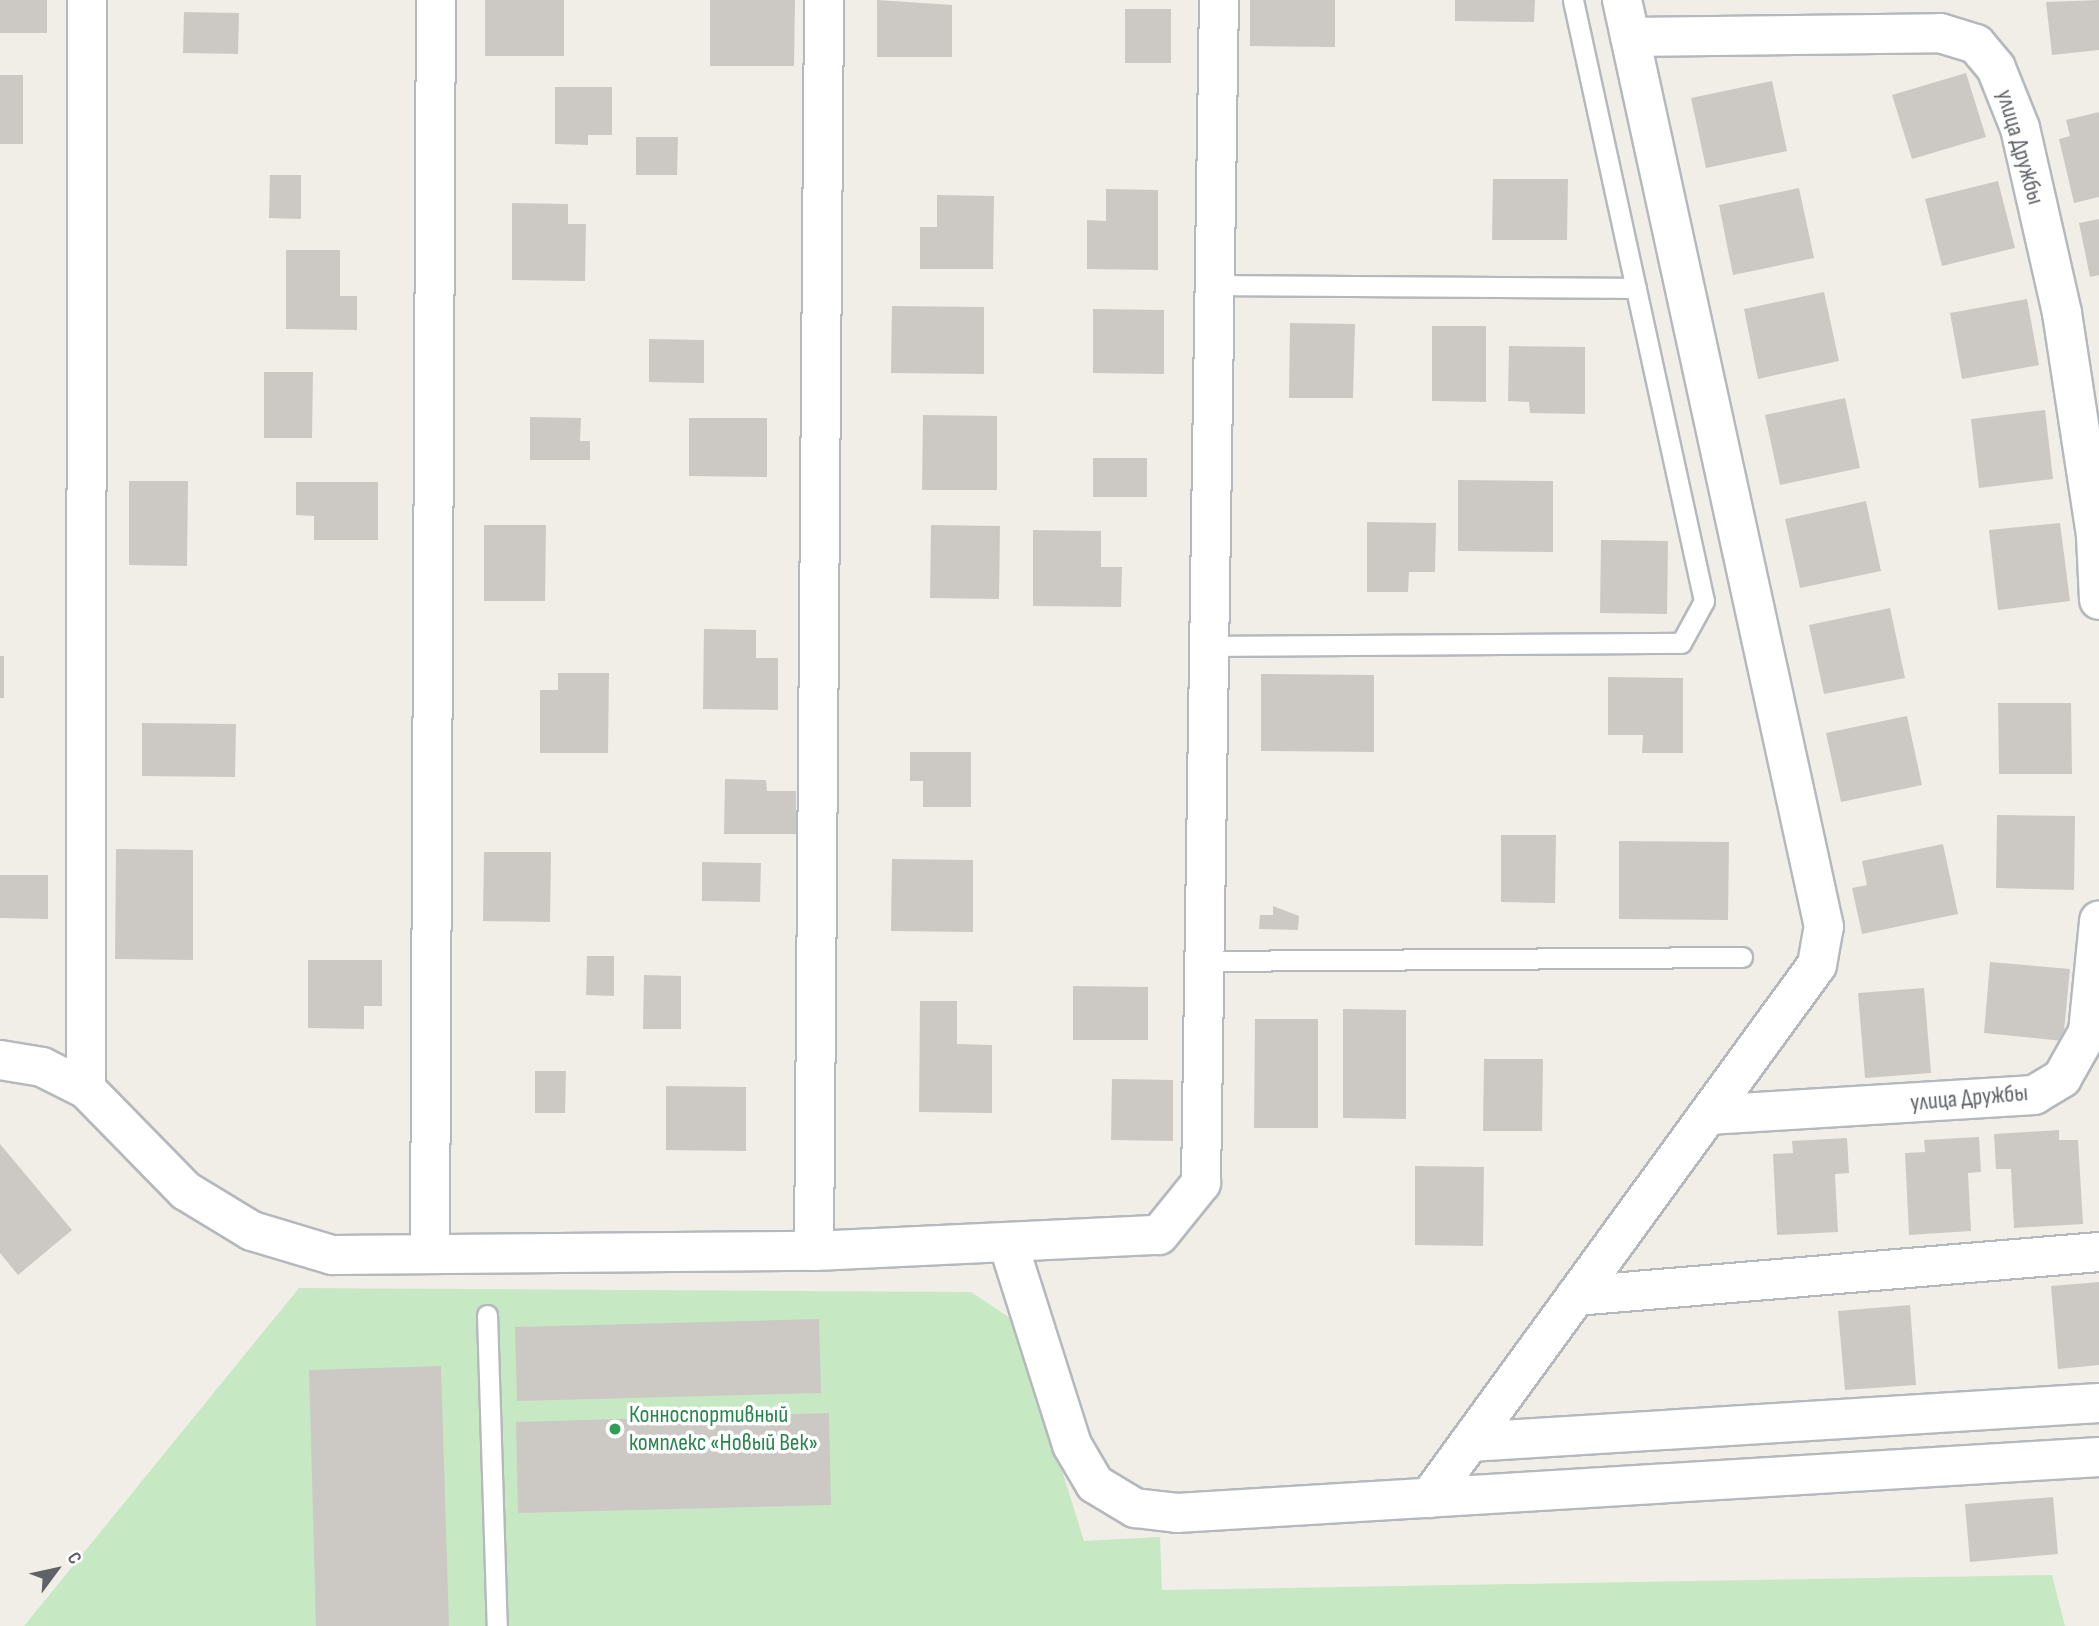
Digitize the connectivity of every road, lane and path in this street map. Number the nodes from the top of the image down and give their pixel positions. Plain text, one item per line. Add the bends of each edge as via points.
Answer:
1 (87, 0) edge
2 (436, 0) edge
3 (824, 0) edge
4 (1219, 0) edge
5 (1573, 0) edge
6 (1622, 0) edge
7 (1630, 37) junction
8 (1215, 285) junction
9 (1636, 288) junction
10 (2099, 600) edge
11 (1210, 646) junction
12 (2099, 922) edge
13 (1742, 957) dead end
14 (1205, 961) junction
15 (0, 1060) edge
16 (86, 1089) junction
17 (1708, 1115) junction
18 (1008, 1242) junction
19 (814, 1251) junction
20 (430, 1252) junction
21 (2099, 1252) edge
22 (1576, 1296) junction
23 (487, 1315) dead end
24 (2099, 1403) edge
25 (1470, 1442) junction
26 (2099, 1457) edge
27 (1429, 1498) junction
28 (497, 1626) edge

1 - 16 street
2 - 20 street
3 - 19 street
4 - 8 street
5 - 9 lane
6 - 7 street
7 - 10 street, улица Дружбы via 1940,33 1976,44 1996,68 2020,128 2062,313 2096,536
7 - 17 street via 1824,927 1817,965
8 - 9 lane
8 - 11 street
9 - 11 lane via 1704,601 1681,643
11 - 14 street
12 - 17 street, улица Дружбы via 2088,1032 2063,1078 2034,1095
13 - 14 lane
14 - 18 street via 1201,1183 1159,1236
15 - 16 street via 41,1068
16 - 20 street via 186,1191 252,1231 332,1255
17 - 22 street
18 - 19 street
18 - 27 street via 1072,1445 1095,1485 1135,1508 1177,1513
19 - 20 street
21 - 22 street
22 - 25 street
23 - 28 lane
24 - 25 street
25 - 27 street
26 - 27 street

